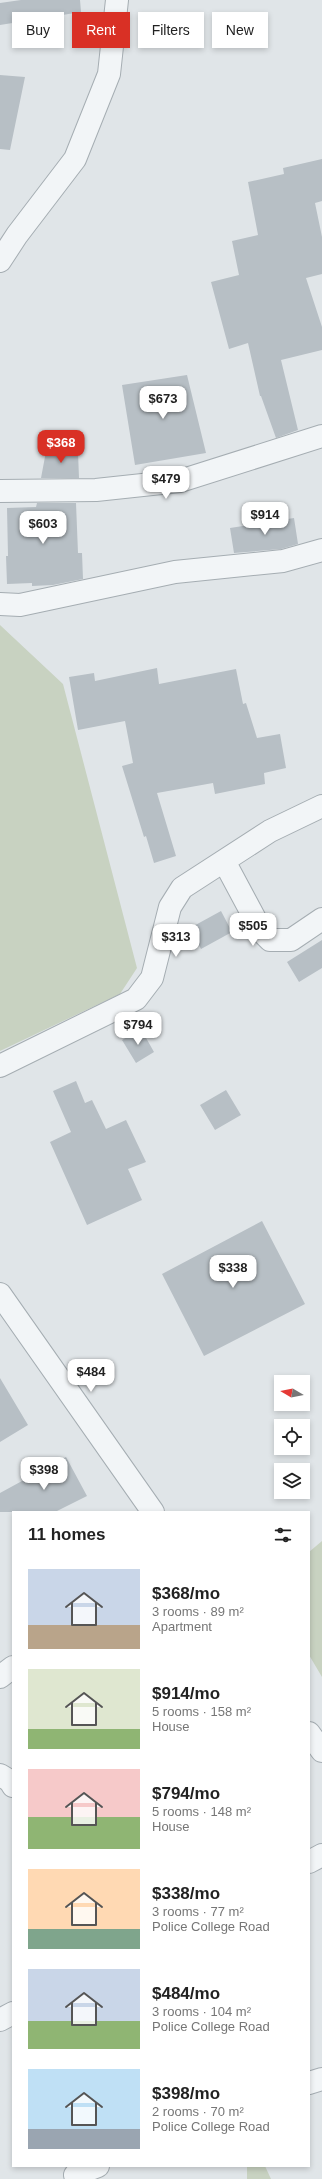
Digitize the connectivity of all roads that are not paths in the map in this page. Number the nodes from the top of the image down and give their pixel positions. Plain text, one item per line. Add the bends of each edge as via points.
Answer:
1 (117, 0) edge
2 (0, 261) edge
3 (322, 436) edge
4 (0, 491) edge
5 (322, 550) edge
6 (0, 604) edge
7 (322, 806) edge
8 (224, 861) junction
9 (322, 919) edge
10 (0, 1066) edge
11 (2, 1300) edge
12 (152, 1511) edge
13 (12, 1668) edge
14 (0, 1677) edge
15 (310, 1734) edge
16 (322, 1751) edge
17 (0, 1775) edge
18 (12, 1785) edge
19 (322, 1855) edge
20 (310, 1861) edge
21 (12, 2014) edge
22 (0, 2020) edge
23 (322, 2079) edge
24 (310, 2083) edge
25 (95, 2167) edge
26 (75, 2175) dead end

1 - 2 street via 109,74 75,159
3 - 4 street via 180,481 96,490
5 - 6 street via 283,561 175,572 20,605
7 - 8 street via 270,832
8 - 9 street via 262,932 270,940 291,940
8 - 10 street via 182,888 170,907 152,978 136,999
11 - 12 street
13 - 14 street
15 - 16 street
17 - 18 street
19 - 20 street
21 - 22 street
23 - 24 street
25 - 26 street

